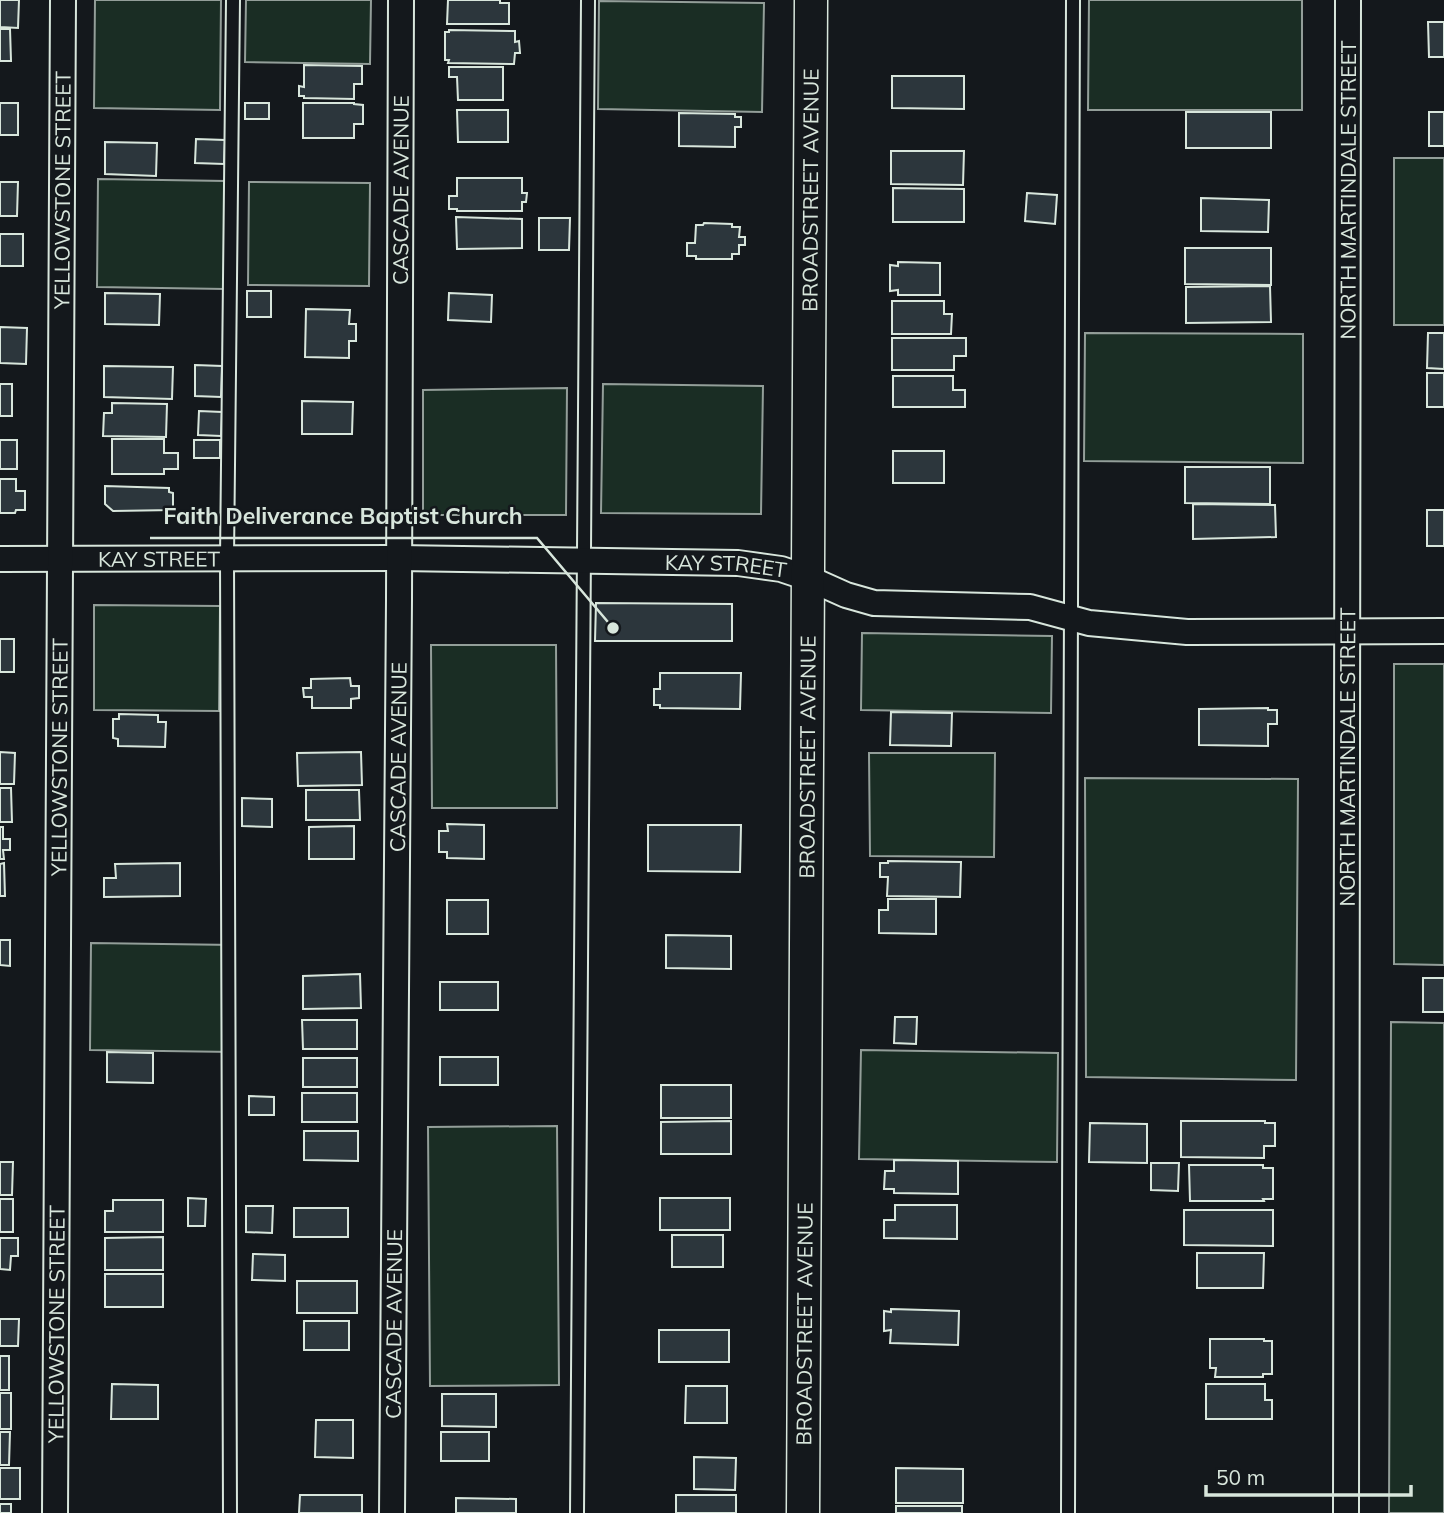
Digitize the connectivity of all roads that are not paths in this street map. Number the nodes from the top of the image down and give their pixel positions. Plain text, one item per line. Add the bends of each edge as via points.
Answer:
1 (64, 0) edge
2 (233, 0) edge
3 (401, 0) edge
4 (588, 0) edge
5 (811, 0) edge
6 (1073, 0) edge
7 (1348, 0) edge
8 (228, 558) junction
9 (399, 558) junction
10 (0, 559) edge
11 (61, 559) junction
12 (585, 561) junction
13 (808, 578) junction
14 (1071, 618) junction
15 (1348, 631) junction
16 (1444, 631) edge
17 (55, 1513) edge
18 (230, 1513) edge
19 (392, 1513) edge
20 (577, 1513) edge
21 (803, 1513) edge
22 (1068, 1513) edge
23 (1346, 1513) edge

1 - 11 street, YELLOWSTONE STREET
2 - 8 lane
3 - 9 street, CASCADE AVENUE
4 - 12 lane
5 - 13 street, BROADSTREET AVENUE
6 - 14 lane
7 - 15 street, NORTH MARTINDALE STREET
8 - 9 street, KAY STREET
8 - 11 street, KAY STREET
8 - 18 lane
9 - 12 street, KAY STREET
9 - 19 street, CASCADE AVENUE
10 - 11 street, KAY STREET
11 - 17 street, YELLOWSTONE STREET
12 - 13 street, KAY STREET via 738,563
12 - 20 lane
13 - 14 street, KAY STREET via 874,603 1009,605
13 - 21 street, BROADSTREET AVENUE
14 - 15 street, KAY STREET via 1187,632
14 - 22 lane
15 - 16 street, KAY STREET
15 - 23 street, NORTH MARTINDALE STREET

